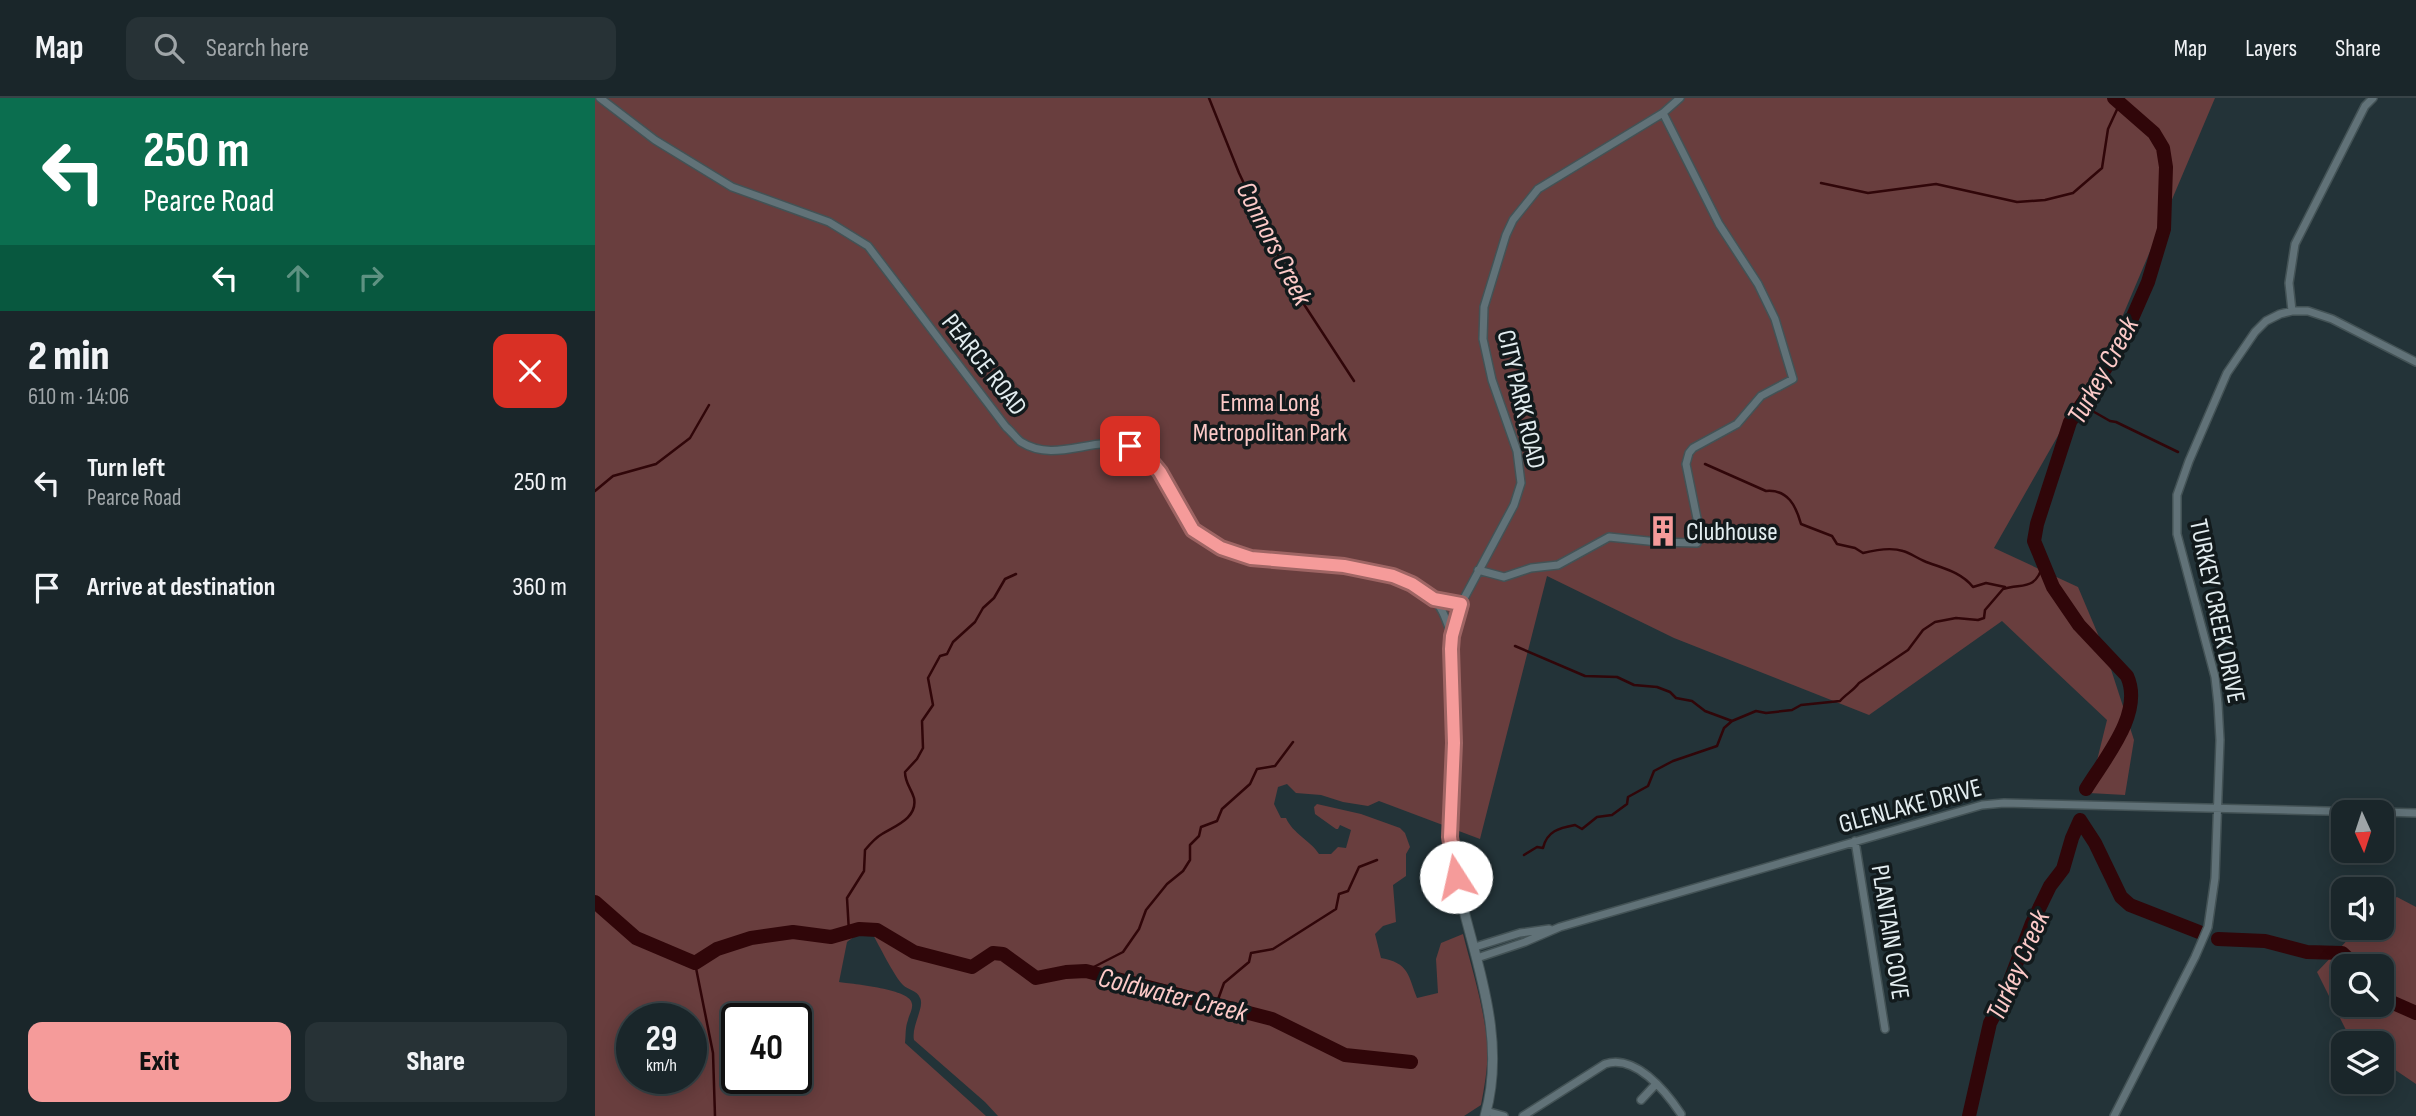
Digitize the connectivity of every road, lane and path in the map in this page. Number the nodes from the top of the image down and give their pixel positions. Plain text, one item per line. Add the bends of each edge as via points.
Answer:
1 (600, 98) edge
2 (1680, 98) edge
3 (2373, 98) edge
4 (1663, 113) junction
5 (2292, 311) junction
6 (2416, 362) edge
7 (1478, 570) junction
8 (1434, 599) junction
9 (1461, 604) junction
10 (1452, 636) junction
11 (2217, 808) junction
12 (2331, 811) edge
13 (2394, 812) edge
14 (2416, 813) edge
15 (1855, 841) junction
16 (1560, 927) junction
17 (1475, 947) junction
18 (1477, 958) junction
19 (1885, 1029) dead end
20 (1655, 1085) junction
21 (1641, 1100) dead end
22 (1486, 1114) edge
23 (1681, 1114) dead end
24 (1504, 1116) edge
25 (1523, 1116) edge
26 (2114, 1116) edge

1 - 8 street, PEARCE ROAD via 655,141 732,187 829,222 868,246 1021,442 1061,452 1098,443 1130,446 1146,455 1160,472 1193,530 1221,548 1251,558 1344,566 1393,576
2 - 4 street, CITY PARK ROAD
3 - 5 street via 2295,244 2289,283
4 - 7 street, CITY PARK ROAD via 1538,189 1506,235 1484,307 1483,339 1517,451 1521,483
4 - 7 street via 1719,224 1758,284 1775,319 1793,379 1761,396 1737,424 1689,453 1686,464 1700,533 1697,543 1609,537 1557,565 1504,577
5 - 6 street via 2332,319
5 - 11 street, TURKEY CREEK DRIVE via 2266,321 2227,373 2177,495 2176,534 2218,704
7 - 9 street, CITY PARK ROAD
8 - 9 street
8 - 10 street
9 - 10 street, CITY PARK ROAD
10 - 17 street, CITY PARK ROAD via 1450,837
11 - 12 street, GLENLAKE DRIVE
11 - 15 street, GLENLAKE DRIVE via 2004,803 1960,810
11 - 26 street, TURKEY CREEK DRIVE via 2208,927
13 - 14 street
15 - 16 street, GLENLAKE DRIVE
15 - 19 street, PLANTAIN COVE
16 - 17 street, GLENLAKE DRIVE
16 - 18 street, GLENLAKE DRIVE
17 - 18 street, CITY PARK ROAD
18 - 22 street, CITY PARK ROAD via 1493,1044
20 - 21 street
20 - 23 street
20 - 25 street via 1637,1068 1614,1061
22 - 24 street

